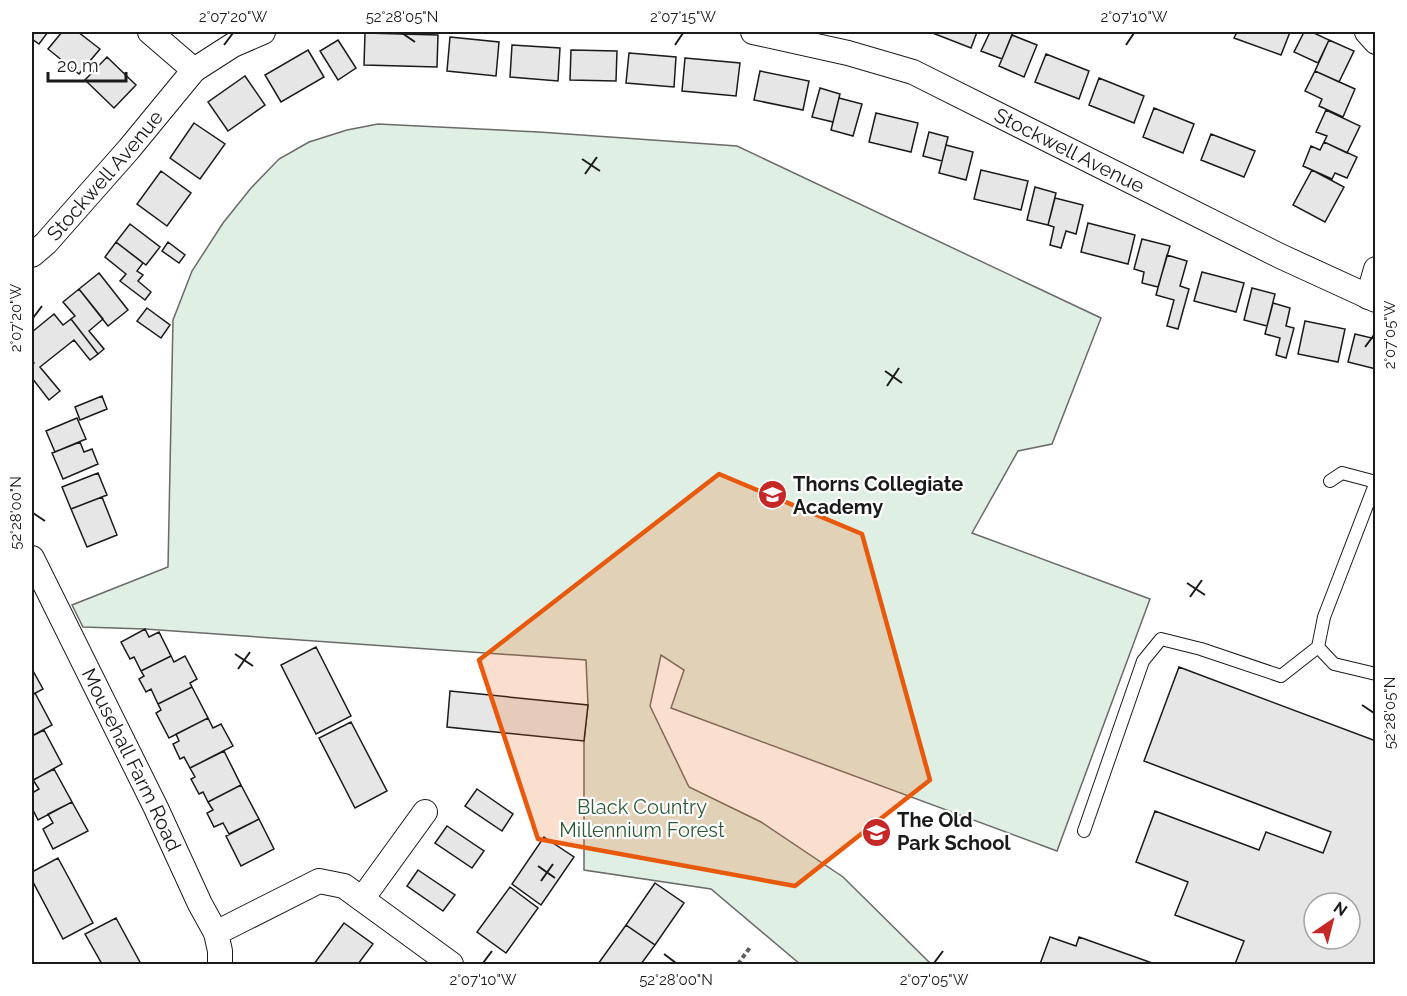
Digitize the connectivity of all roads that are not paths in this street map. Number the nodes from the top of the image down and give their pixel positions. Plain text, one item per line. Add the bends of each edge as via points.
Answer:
1 (150, 32) edge
2 (263, 32) edge
3 (753, 32) edge
4 (1367, 32) edge
5 (1376, 42) edge
6 (194, 70) junction
7 (32, 255) edge
8 (1376, 269) edge
9 (1372, 298) edge
10 (1330, 481) dead end
11 (1376, 482) edge
12 (32, 558) edge
13 (1318, 647) junction
14 (1376, 674) edge
15 (425, 812) dead end
16 (1084, 831) dead end
17 (362, 899) junction
18 (216, 933) junction
19 (220, 964) edge
20 (451, 964) edge

1 - 6 street
2 - 6 street, Stockwell Avenue via 233,45
3 - 9 street, Stockwell Avenue via 913,72
4 - 5 street
6 - 7 street, Stockwell Avenue via 129,149
8 - 9 street
10 - 11 lane via 1342,473
11 - 13 lane via 1324,617
12 - 18 street, Mousehall Farm Road
13 - 14 lane via 1334,664
13 - 16 lane via 1281,676 1161,639 1143,661
15 - 17 street
17 - 18 street via 344,886 319,882
17 - 20 street
18 - 19 street, Mousehall Farm Road

